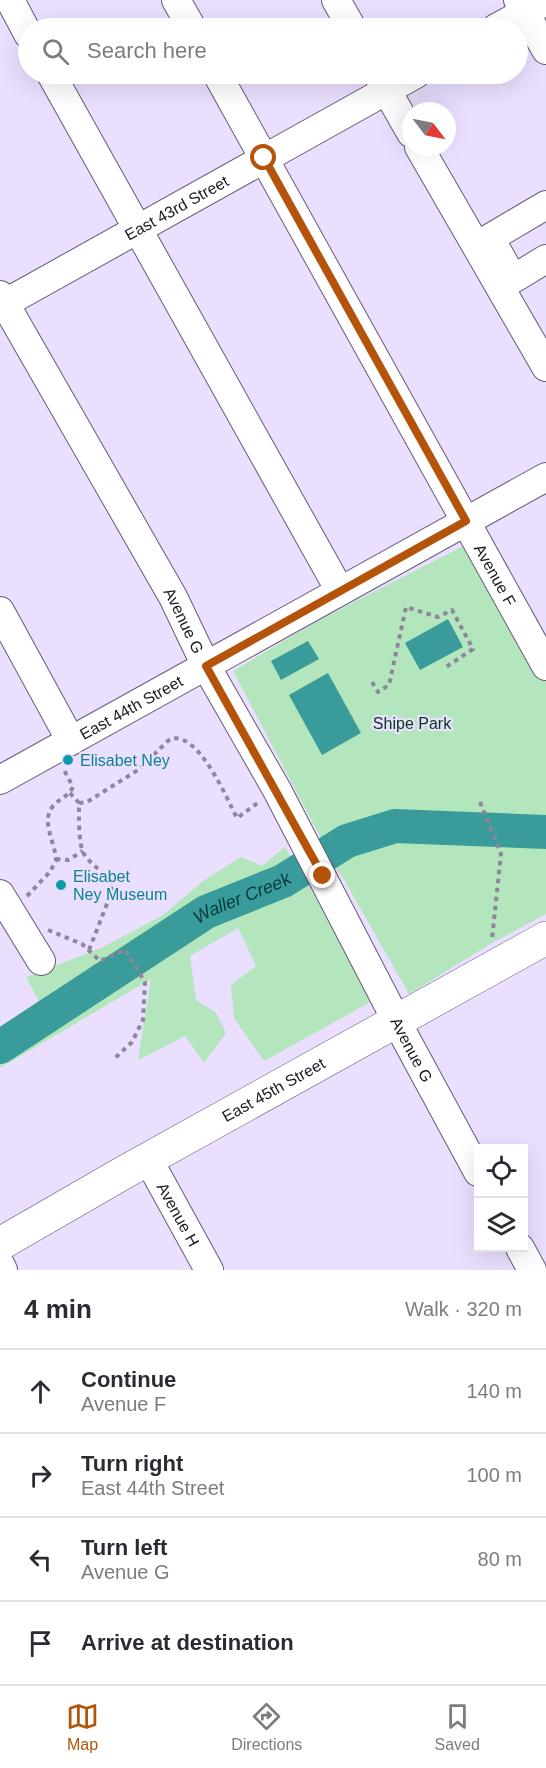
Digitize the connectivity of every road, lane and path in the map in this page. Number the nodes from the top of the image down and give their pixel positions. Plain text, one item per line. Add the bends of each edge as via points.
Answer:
1 (10, 0) edge
2 (176, 0) edge
3 (336, 0) edge
4 (530, 4) edge
5 (20, 18) edge
6 (186, 18) edge
7 (346, 18) edge
8 (510, 18) edge
9 (546, 50) edge
10 (57, 84) edge
11 (223, 84) edge
12 (378, 84) edge
13 (382, 84) edge
14 (402, 118) edge
15 (424, 156) edge
16 (264, 158) junction
17 (546, 205) edge
18 (137, 229) junction
19 (546, 259) edge
20 (2, 301) edge
21 (546, 367) edge
22 (546, 477) edge
23 (466, 521) junction
24 (340, 591) junction
25 (0, 611) edge
26 (206, 666) junction
27 (546, 666) edge
28 (446, 667) dead end
29 (372, 682) dead end
30 (65, 752) junction
31 (0, 780) edge
32 (277, 790) junction
33 (70, 793) junction
34 (480, 802) dead end
35 (79, 803) junction
36 (82, 851) junction
37 (56, 859) junction
38 (14, 907) edge
39 (546, 938) edge
40 (492, 943) dead end
41 (89, 950) junction
42 (41, 961) dead end
43 (397, 1021) junction
44 (114, 1060) dead end
45 (148, 1159) junction
46 (474, 1165) edge
47 (0, 1244) edge
48 (521, 1252) edge
49 (0, 1264) edge
50 (3, 1270) edge
51 (209, 1270) edge
52 (532, 1270) edge

1 - 5 street
2 - 6 street
3 - 7 street
4 - 8 street
4 - 9 street
10 - 18 street
11 - 16 street, Avenue F
12 - 16 street, East 43rd Street
13 - 14 street
15 - 21 street
16 - 18 street, East 43rd Street
16 - 23 street, Avenue F
17 - 19 street via 490,238 513,279
18 - 20 street, East 43rd Street
18 - 24 street
20 - 26 street, Avenue G via 173,597
22 - 23 street, East 44th Street
23 - 24 street, East 44th Street
23 - 27 street, Avenue F
24 - 26 street, East 44th Street
25 - 30 street
26 - 30 street, East 44th Street
26 - 32 street, Avenue G
28 - 29 path via 473,649 452,610 438,617 406,607 389,685 378,692
30 - 31 street, East 44th Street
30 - 33 path via 73,787
32 - 35 path via 237,818 205,760 188,741 177,737 170,739 138,771
32 - 43 street, Avenue G
33 - 35 path
33 - 37 path via 53,806 47,819
34 - 40 path via 501,854
35 - 36 path
36 - 37 path via 69,860
36 - 41 path via 106,877 112,891
37 - 38 path via 49,873
38 - 41 path
38 - 42 street
39 - 43 main road, East 45th Street
41 - 44 path via 100,961 125,950 145,982 143,1020 132,1042
43 - 45 main road, East 45th Street
43 - 46 street, Avenue G
45 - 47 main road, East 45th Street
45 - 51 street, Avenue H
48 - 52 street
49 - 50 street

